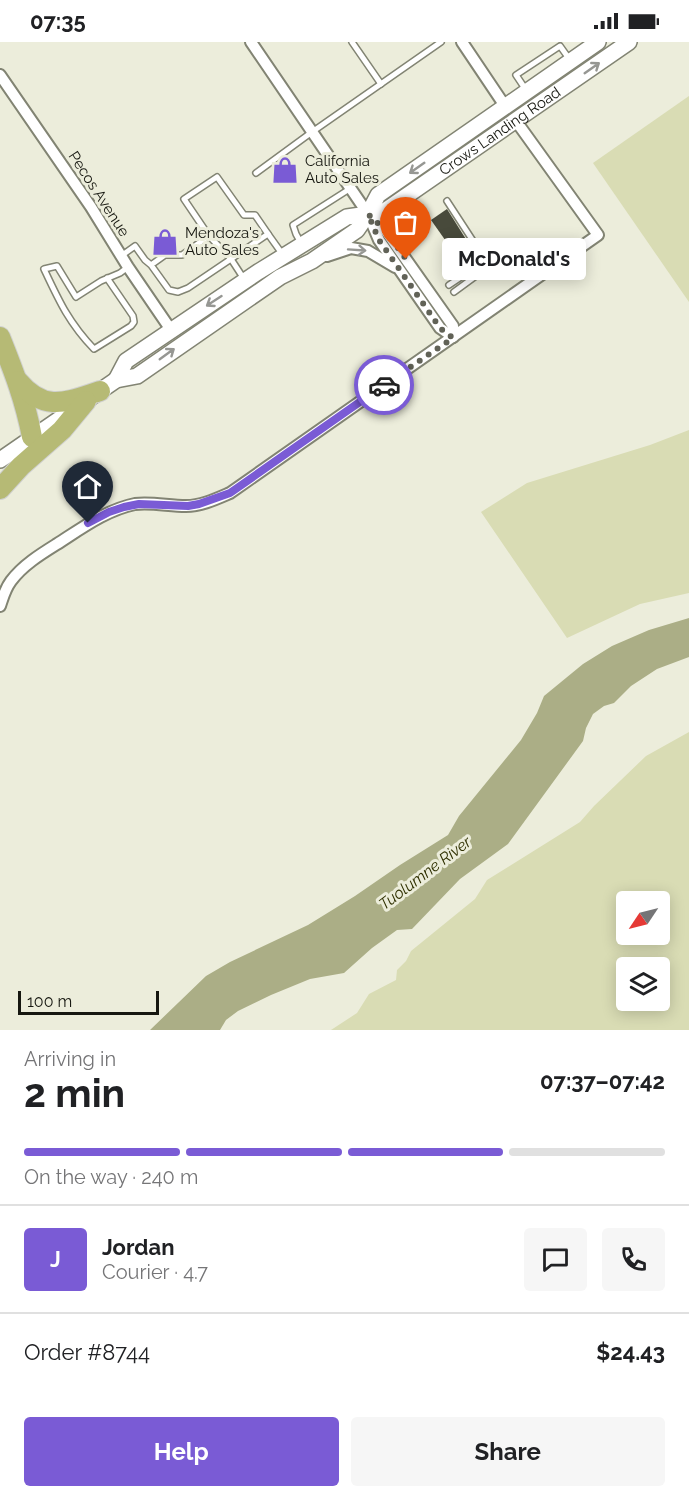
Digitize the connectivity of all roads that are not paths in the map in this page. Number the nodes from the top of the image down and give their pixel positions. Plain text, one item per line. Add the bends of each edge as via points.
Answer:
1 (251, 42) edge
2 (352, 42) edge
3 (441, 42) edge
4 (462, 42) edge
5 (598, 42) edge
6 (629, 42) edge
7 (574, 58) junction
8 (536, 62) junction
9 (0, 75) edge
10 (546, 78) junction
11 (381, 84) junction
12 (527, 91) junction
13 (506, 106) junction
14 (516, 121) junction
15 (312, 132) junction
16 (256, 173) dead end
17 (351, 188) junction
18 (447, 201) dead end
19 (368, 214) junction
20 (268, 234) junction
21 (209, 236) junction
22 (302, 245) junction
23 (121, 256) junction
24 (284, 256) junction
25 (231, 259) junction
26 (312, 261) junction
27 (484, 261) junction
28 (151, 265) junction
29 (128, 267) junction
30 (399, 268) junction
31 (107, 278) junction
32 (245, 281) junction
33 (449, 285) dead end
34 (454, 292) dead end
35 (171, 330) junction
36 (0, 336) edge
37 (453, 338) junction
38 (18, 381) junction
39 (100, 391) junction
40 (32, 437) junction
41 (0, 460) edge
42 (0, 489) edge
43 (0, 606) edge

1 - 15 street
2 - 11 lane
3 - 11 lane
4 - 13 street
5 - 7 main road, Crows Landing Road
14 -> 6 main road, Crows Landing Road
7 - 8 lane via 560,46
7 - 10 main road, Crows Landing Road
7 - 14 main road via 571,67 515,112
8 - 10 lane
8 - 12 lane via 516,75
9 - 23 street, Pecos Avenue
10 - 12 main road, Crows Landing Road
11 - 15 lane
12 - 13 main road, Crows Landing Road
13 -> 19 main road, Crows Landing Road via 378,195
14 - 19 main road, Crows Landing Road via 386,210
14 - 37 street via 598,235
15 - 16 lane
15 - 17 street
17 - 19 street
17 - 22 lane via 293,225
18 - 27 lane
19 - 22 main road, Crows Landing Road via 347,217
19 - 26 main road, Crows Landing Road via 357,230
19 - 30 street via 379,240
19 - 37 street via 386,231 453,326
20 - 21 lane via 255,215 244,215 217,177 184,200
20 - 24 lane
20 - 25 lane
21 - 25 lane
21 - 28 lane via 182,255 165,255
22 - 24 main road, Crows Landing Road
23 - 28 lane via 135,246
23 - 29 street, Pecos Avenue
24 - 32 main road, Crows Landing Road
25 - 28 lane via 178,292 169,290
25 - 32 lane
26 -> 30 street via 351,248 368,251
39 -> 26 main road, Crows Landing Road via 137,376 271,282
27 - 33 lane
27 - 34 lane via 484,270
29 - 31 lane
29 - 35 street, Pecos Avenue
30 - 37 street via 440,328
31 - 31 lane via 76,297 57,266 44,269 63,310 94,349 134,322
32 -> 35 main road, Crows Landing Road
35 - 39 main road, Crows Landing Road via 126,361
36 - 38 highway
37 - 43 street via 230,493 188,506 124,507 88,523 22,570 4,592
38 - 39 highway via 34,396 55,402
38 - 40 highway
39 - 40 main road, Crows Landing Road
39 - 42 highway
40 - 41 main road, Crows Landing Road

